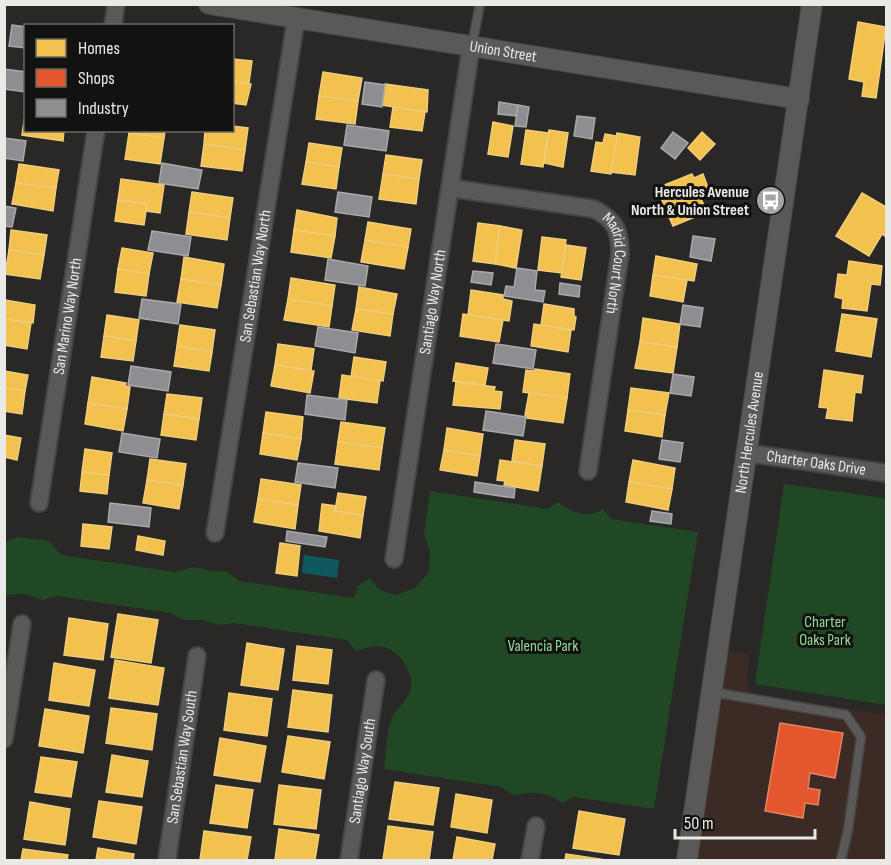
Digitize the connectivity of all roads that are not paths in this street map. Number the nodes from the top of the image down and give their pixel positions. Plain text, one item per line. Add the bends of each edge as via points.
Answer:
1 (116, 4) edge
2 (209, 4) edge
3 (480, 4) edge
4 (812, 4) edge
5 (296, 19) junction
6 (113, 24) edge
7 (471, 47) junction
8 (799, 99) junction
9 (96, 132) edge
10 (450, 188) junction
11 (747, 453) junction
12 (588, 471) dead end
13 (886, 473) edge
14 (39, 503) dead end
15 (215, 533) dead end
16 (394, 559) dead end
17 (22, 624) dead end
18 (197, 656) dead end
19 (376, 680) dead end
20 (712, 692) junction
21 (4, 739) edge
22 (536, 826) dead end
23 (167, 861) edge
24 (349, 861) edge
25 (530, 861) edge
26 (687, 861) edge
27 (841, 861) edge

1 - 6 street
2 - 5 street, Union Street
3 - 7 lane
4 - 8 street, North Hercules Avenue
5 - 7 street, Union Street
5 - 15 street, San Sebastian Way North
7 - 8 street, Union Street
7 - 10 street, Santiago Way North
8 - 11 street, North Hercules Avenue
9 - 14 street, San Marino Way North
10 - 12 street, Madrid Court North via 594,209 607,216 616,228 620,254
10 - 16 street, Santiago Way North
11 - 13 street, Charter Oaks Drive
11 - 20 street, North Hercules Avenue
17 - 21 street
18 - 23 street, San Sebastian Way South
19 - 24 street, Santiago Way South
20 - 26 street, North Hercules Avenue
20 - 27 lane via 846,715 861,737
22 - 25 street

